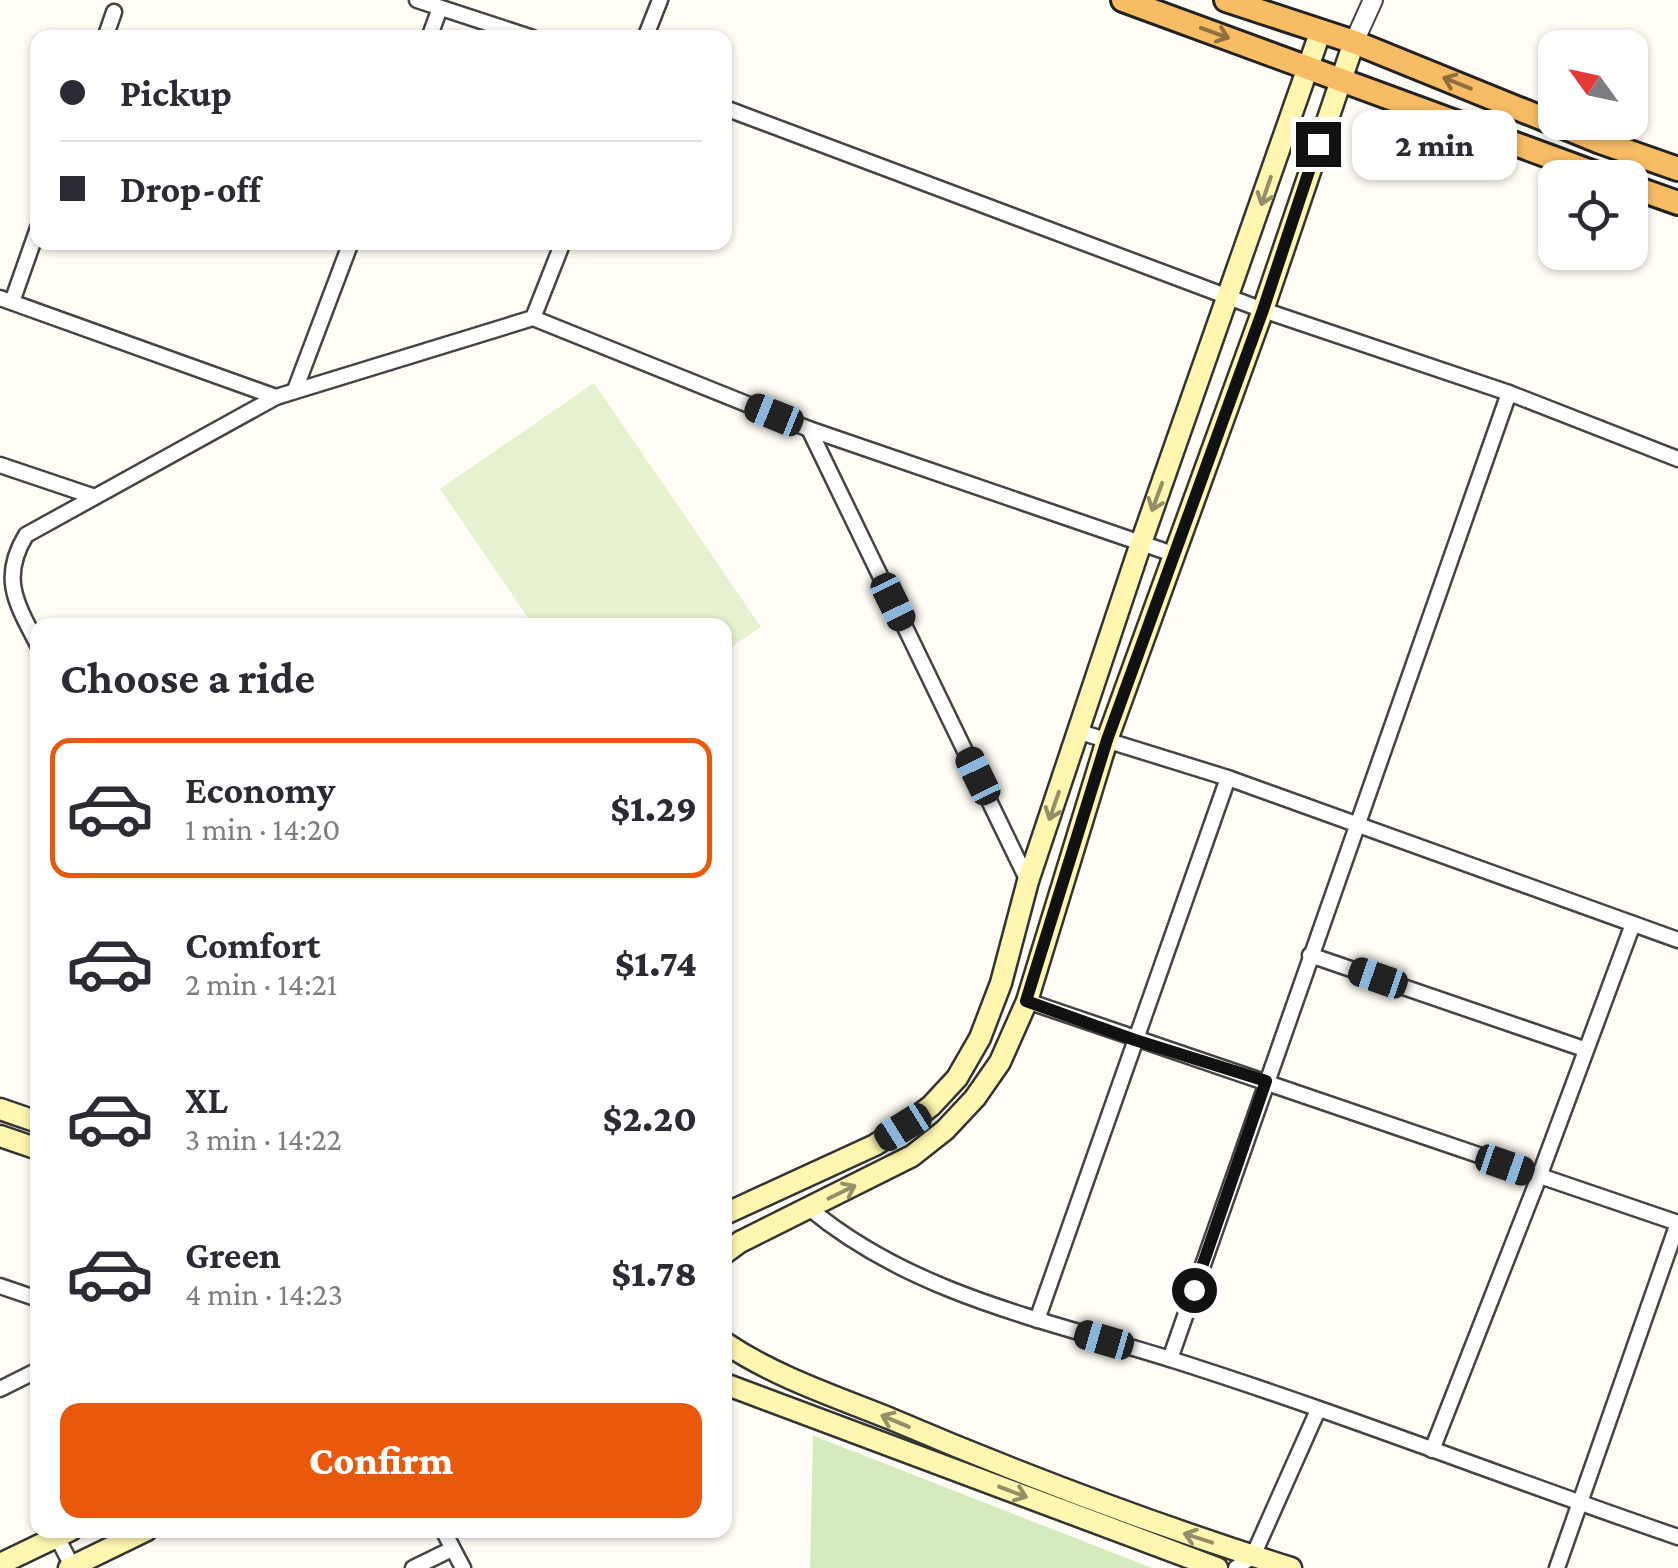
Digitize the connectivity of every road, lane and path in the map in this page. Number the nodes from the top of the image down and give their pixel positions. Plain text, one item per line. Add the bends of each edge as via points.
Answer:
1 (417, 0) edge
2 (660, 0) edge
3 (1123, 0) edge
4 (1226, 0) edge
5 (1373, 0) edge
6 (440, 8) junction
7 (114, 12) dead end
8 (108, 30) edge
9 (432, 30) edge
10 (508, 30) edge
11 (648, 30) edge
12 (1320, 33) junction
13 (1354, 42) junction
14 (1308, 68) junction
15 (1340, 77) junction
16 (732, 111) edge
17 (1560, 160) edge
18 (1678, 169) edge
19 (1648, 193) edge
20 (1678, 204) edge
21 (30, 246) edge
22 (348, 250) edge
23 (560, 250) edge
24 (1230, 297) junction
25 (6, 300) edge
26 (1263, 310) junction
27 (533, 318) junction
28 (295, 390) junction
29 (1508, 393) junction
30 (276, 397) junction
31 (809, 429) junction
32 (1678, 458) edge
33 (0, 465) edge
34 (92, 496) junction
35 (1141, 543) junction
36 (1172, 554) junction
37 (30, 630) edge
38 (1080, 732) junction
39 (1107, 740) junction
40 (1228, 778) junction
41 (1356, 824) junction
42 (1028, 881) junction
43 (1633, 924) junction
44 (1678, 940) edge
45 (1310, 955) junction
46 (1026, 1001) junction
47 (988, 1017) junction
48 (1017, 1025) junction
49 (1135, 1040) junction
50 (1584, 1049) junction
51 (1266, 1081) junction
52 (0, 1110) edge
53 (30, 1119) edge
54 (0, 1136) edge
55 (30, 1146) edge
56 (1539, 1177) junction
57 (809, 1208) junction
58 (732, 1211) edge
59 (1678, 1223) edge
60 (732, 1248) edge
61 (0, 1286) edge
62 (30, 1295) edge
63 (1037, 1320) junction
64 (732, 1348) edge
65 (1170, 1359) junction
66 (30, 1374) edge
67 (732, 1387) edge
68 (0, 1389) edge
69 (1318, 1410) junction
70 (1432, 1450) junction
71 (1581, 1504) junction
72 (1678, 1537) edge
73 (54, 1538) edge
74 (65, 1538) edge
75 (130, 1538) edge
76 (447, 1538) edge
77 (452, 1549) junction
78 (1244, 1562) edge
79 (0, 1564) edge
80 (71, 1567) edge
81 (413, 1568) edge
82 (463, 1568) edge
83 (1217, 1568) edge
84 (1291, 1568) edge
85 (1557, 1568) edge

1 - 6 street
2 - 11 street
3 -> 14 highway
4 - 12 highway
5 - 13 street
6 - 9 street
6 - 10 street
7 - 8 street
12 - 13 highway
12 - 14 main road
13 - 15 main road
18 -> 13 highway
14 - 15 highway
14 -> 24 main road
15 - 17 highway
15 - 26 main road
16 - 24 street
19 - 20 highway
21 - 25 street
22 - 28 street
23 - 27 street
24 - 26 street
24 -> 35 main road
25 - 30 street
26 - 29 street
26 - 36 main road
27 - 28 street
27 - 31 street
28 - 30 street
29 - 32 street
29 - 41 street
30 - 34 street
31 - 35 street
31 - 42 street
33 - 34 street
34 - 37 street via 26,535 12,553 12,595
35 - 36 street
35 - 38 main road
36 - 39 main road
38 - 39 street
38 -> 42 main road
39 - 40 street
39 - 46 main road
40 - 41 street
40 - 49 street
41 - 43 street
41 - 45 street
42 - 47 main road
43 - 44 street
43 - 50 street
45 - 50 street
45 - 51 street
46 - 48 main road
46 - 49 street
47 - 48 main road
47 - 58 main road via 957,1078 917,1117 874,1145
57 -> 48 main road via 912,1156 944,1130 975,1098
49 - 51 street
49 - 63 street
50 - 56 street
51 - 56 street
51 - 65 street
52 - 53 main road
54 - 55 main road
56 - 59 street
56 - 70 street
57 - 60 main road
57 - 63 street via 892,1265
59 - 71 street
61 - 62 street
63 - 65 street
78 -> 64 main road via 758,1366
65 - 69 street
66 - 68 street
67 -> 83 main road
69 - 70 street
69 - 78 street
70 - 71 street
71 - 72 street
71 - 85 street
73 - 79 main road
74 - 80 street
75 - 80 main road
76 - 77 street
77 - 81 street
77 - 82 street
78 - 84 main road

